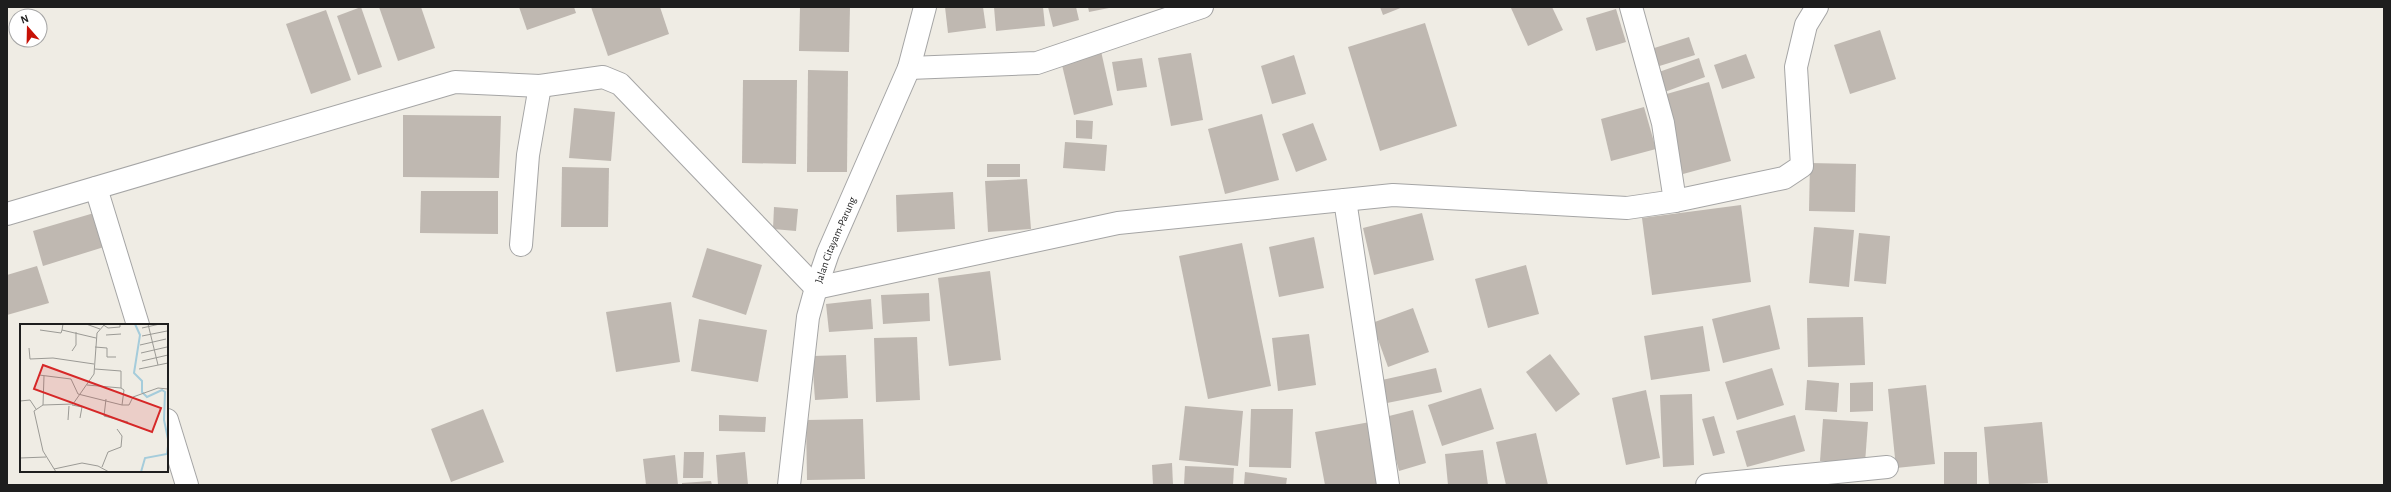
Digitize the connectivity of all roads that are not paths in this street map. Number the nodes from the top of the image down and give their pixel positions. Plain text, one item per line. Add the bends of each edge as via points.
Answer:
1 (925, 7) edge
2 (1202, 7) edge
3 (1631, 7) edge
4 (1817, 7) edge
5 (909, 68) junction
6 (540, 86) junction
7 (96, 188) junction
8 (1345, 200) junction
9 (1675, 201) junction
10 (7, 214) edge
11 (521, 244) dead end
12 (816, 288) junction
13 (138, 324) edge
14 (168, 423) edge
15 (1887, 467) dead end
16 (187, 485) edge
17 (789, 485) edge
18 (1388, 485) edge
19 (1708, 485) edge

1 - 5 street, Jalan Citayam-Parung
2 - 5 street via 1037,63
3 - 9 street via 1663,123
4 - 9 street via 1806,25 1796,67 1802,166 1784,178
5 - 12 street, Jalan Citayam-Parung via 828,254
6 - 7 street via 455,82
6 - 11 street via 528,156
6 - 12 street via 603,77 620,84
7 - 10 street
7 - 13 street
8 - 9 street via 1393,195 1628,208
8 - 12 street via 1118,223
8 - 18 street
12 - 17 street, Jalan Citayam-Parung via 808,317
14 - 16 street
15 - 19 street

